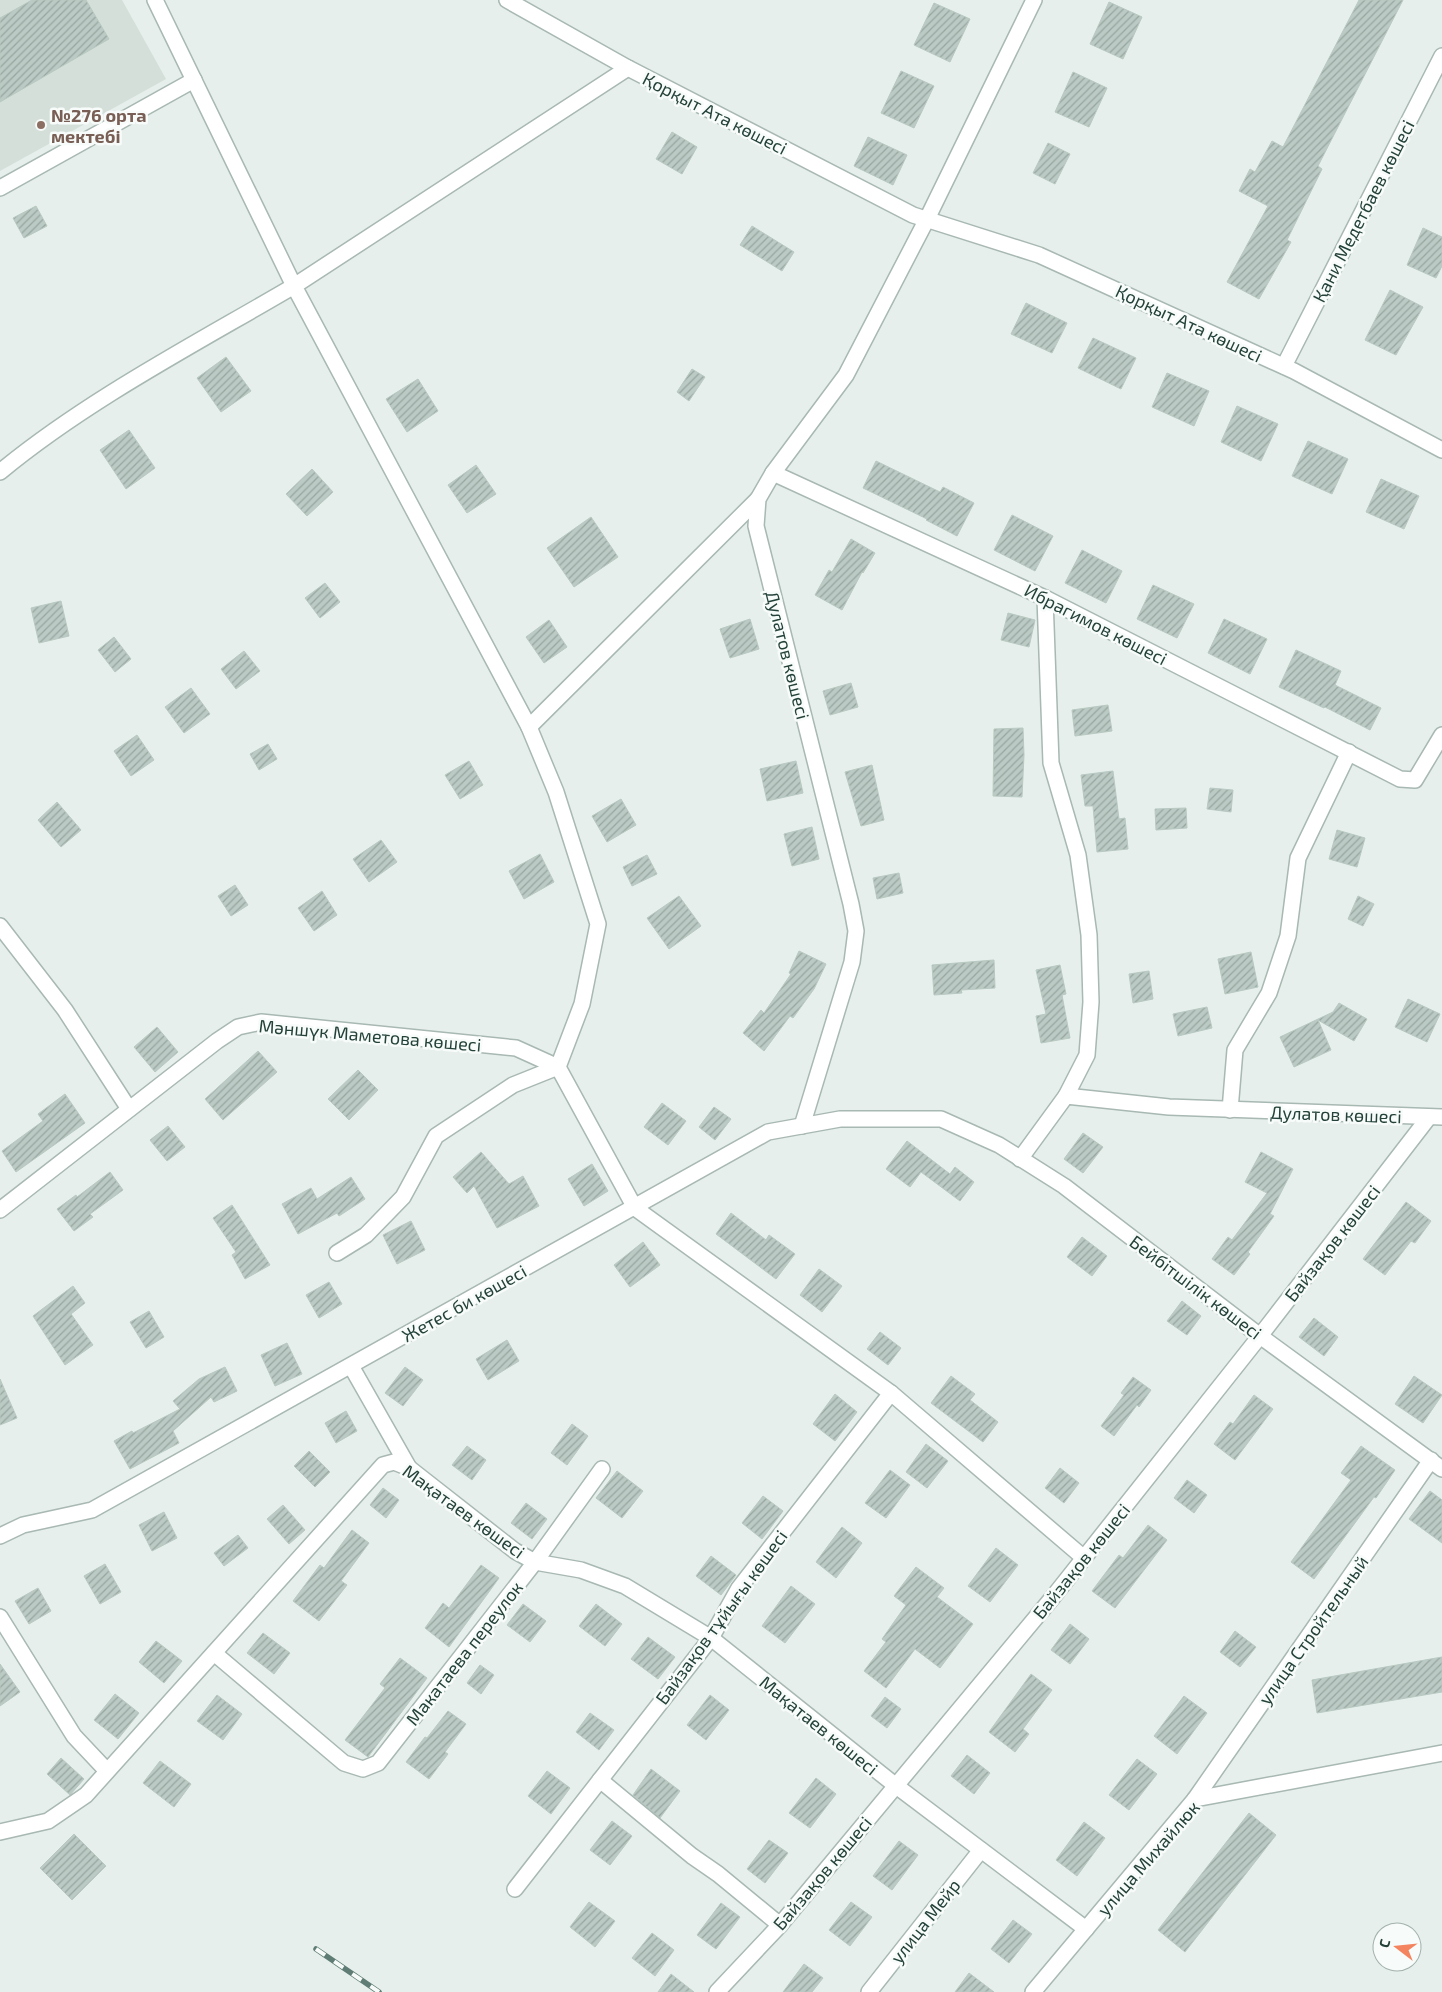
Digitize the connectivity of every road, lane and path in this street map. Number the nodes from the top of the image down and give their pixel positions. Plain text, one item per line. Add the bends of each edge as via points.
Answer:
1 (155, 0) edge
2 (507, 0) edge
3 (1034, 0) edge
4 (1442, 56) edge
5 (628, 68) junction
6 (194, 80) junction
7 (0, 188) edge
8 (927, 219) junction
9 (294, 286) junction
10 (1284, 366) junction
11 (1442, 450) edge
12 (0, 472) edge
13 (773, 473) junction
14 (758, 499) junction
15 (1045, 598) junction
16 (529, 727) junction
17 (1442, 735) edge
18 (1349, 752) junction
19 (0, 926) edge
20 (558, 1068) junction
21 (1066, 1096) junction
22 (129, 1109) junction
23 (1230, 1110) junction
24 (1435, 1117) edge
25 (941, 1119) joint
26 (802, 1126) junction
27 (1020, 1159) junction
28 (635, 1208) junction
29 (0, 1210) edge
30 (337, 1253) dead end
31 (1260, 1336) junction
32 (351, 1366) junction
33 (891, 1393) junction
34 (1436, 1465) edge
35 (409, 1468) junction
36 (602, 1469) dead end
37 (0, 1536) edge
38 (1084, 1558) junction
39 (535, 1562) junction
40 (0, 1617) edge
41 (711, 1638) junction
42 (214, 1653) junction
43 (1442, 1753) edge
44 (107, 1771) junction
45 (600, 1780) junction
46 (895, 1785) junction
47 (1195, 1799) junction
48 (0, 1832) edge
49 (981, 1850) junction
50 (515, 1889) dead end
51 (780, 1925) junction
52 (1086, 1928) junction
53 (717, 1992) edge
54 (869, 1992) edge
55 (1033, 1992) edge

1 - 6 street
2 - 5 street, Қорқыт Ата көшесі
3 - 8 street
4 - 10 street, Қани Медетбаев көшесі
5 - 8 street, Қорқыт Ата көшесі via 913,215
5 - 9 street
6 - 7 street
6 - 9 street
8 - 10 street, Қорқыт Ата көшесі via 1039,255
8 - 13 street, Дулатов көшесі via 846,375
9 - 12 street via 111,394
9 - 16 street
10 - 11 street, Қорқыт Ата көшесі
13 - 14 street, Дулатов көшесі
13 - 15 street, Ибрагимов көшесі
14 - 16 street
14 - 26 street, Дулатов көшесі via 756,526 856,931 852,962
15 - 18 street, Ибрагимов көшесі
15 - 21 street via 1051,763 1078,856 1088,935 1091,1002 1087,1055
16 - 20 street via 556,792 598,924 582,1004
17 - 18 street, Ибрагимов көшесі via 1415,780 1400,779
18 - 23 street via 1298,858 1288,936 1269,993 1235,1050
19 - 22 street via 65,1010
20 - 22 street, Мәншүк Маметова көшесі via 516,1048 261,1022 238,1027 224,1036
20 - 28 street
20 - 30 street via 513,1085 436,1136 403,1197 366,1235
21 - 23 street, Дулатов көшесі
21 - 27 street
22 - 29 street, Мәншүк Маметова көшесі
23 - 24 street, Дулатов көшесі
24 - 31 street, Байзақов көшесі
25 - 26 street, Жетес би көшесі via 840,1119
25 - 27 street, Бейбітшілік көшесі
26 - 28 street, Жетес би көшесі via 768,1132
27 - 31 street, Бейбітшілік көшесі via 1064,1186
28 - 32 street, Жетес би көшесі
28 - 33 street
31 - 34 street, Бейбітшілік көшесі
31 - 38 street, Байзақов көшесі
32 - 35 street
32 - 37 street, Жетес би көшесі via 92,1510 23,1525
33 - 38 street
33 - 41 street, Байзақов тұйығы көшесі via 739,1588
34 - 47 street, улица Стройтельный
35 - 39 street, Мақатаев көшесі via 515,1551
35 - 42 street, Мақатаев көшесі via 394,1462 383,1465
36 - 39 street, Макатаева переулок
38 - 46 street, Байзақов көшесі
39 - 41 street, Мақатаев көшесі via 581,1570 625,1586
39 - 42 street, Макатаева переулок via 378,1763 363,1769 344,1763
40 - 44 street via 74,1736
41 - 45 street, Байзақов тұйығы көшесі
41 - 46 street, Мақатаев көшесі
42 - 44 street, Мақатаев көшесі
43 - 47 street, улица Михайлюк
44 - 48 street, Мақатаев көшесі via 86,1794 48,1821
45 - 50 street, Байзақов тұйығы көшесі
45 - 51 street
46 - 49 street, Мақатаев көшесі
46 - 51 street, Байзақов көшесі
47 - 52 street, улица Михайлюк
49 - 52 street, Мақатаев көшесі
49 - 54 street, улица Мейр
51 - 53 street, Байзақов көшесі
52 - 55 street, улица Михайлюк

